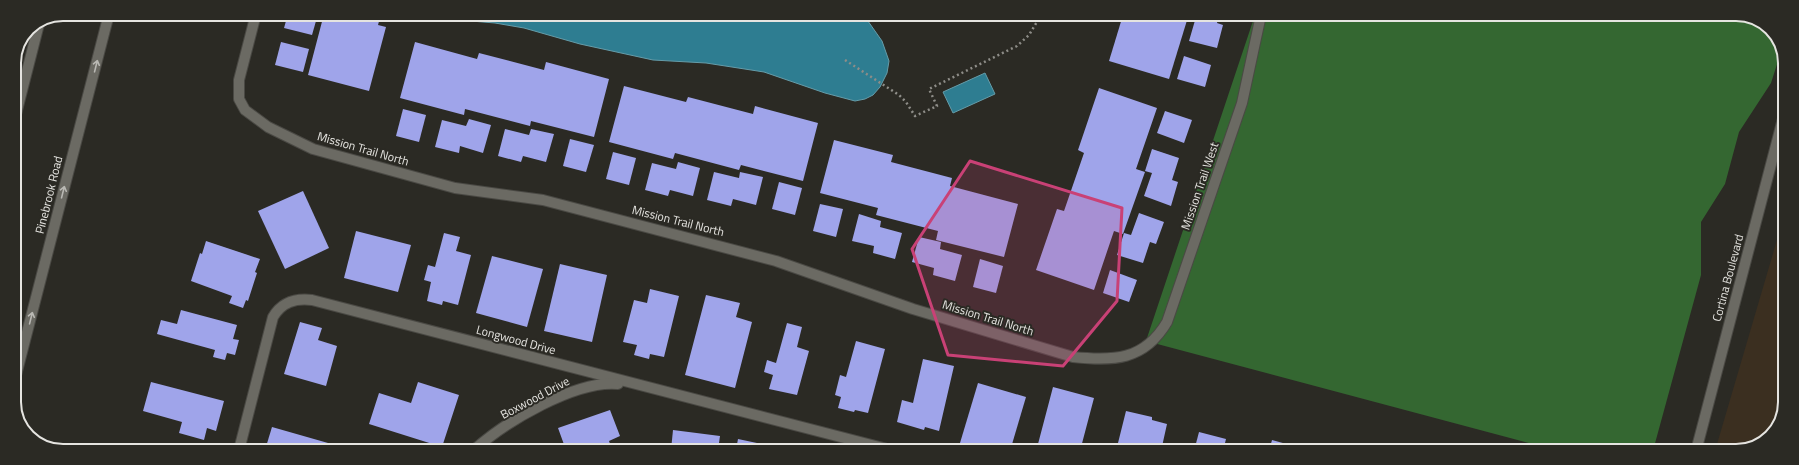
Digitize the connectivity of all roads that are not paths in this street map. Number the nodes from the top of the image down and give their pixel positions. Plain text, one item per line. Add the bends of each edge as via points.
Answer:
1 (107, 21) edge
2 (254, 21) edge
3 (1260, 21) edge
4 (38, 30) edge
5 (21, 95) edge
6 (1778, 138) edge
7 (1137, 353) joint
8 (21, 356) edge
9 (638, 385) junction
10 (241, 444) edge
11 (482, 444) edge
12 (868, 444) edge
13 (1698, 444) edge

8 -> 1 street, Pinebrook Road
2 - 7 street, Mission Trail North via 239,80 240,99 245,110 268,127 313,149 455,188 543,200 776,261 913,308 1073,357 1117,359
3 - 7 street, Mission Trail West via 1242,103 1167,322 1152,342
4 - 5 street
6 - 13 street, Cortina Boulevard
9 - 10 street, Longwood Drive via 312,300 293,300 277,309 273,317
9 - 11 street, Boxwood Drive via 596,384 579,389 526,415
9 - 12 street, Longwood Drive

